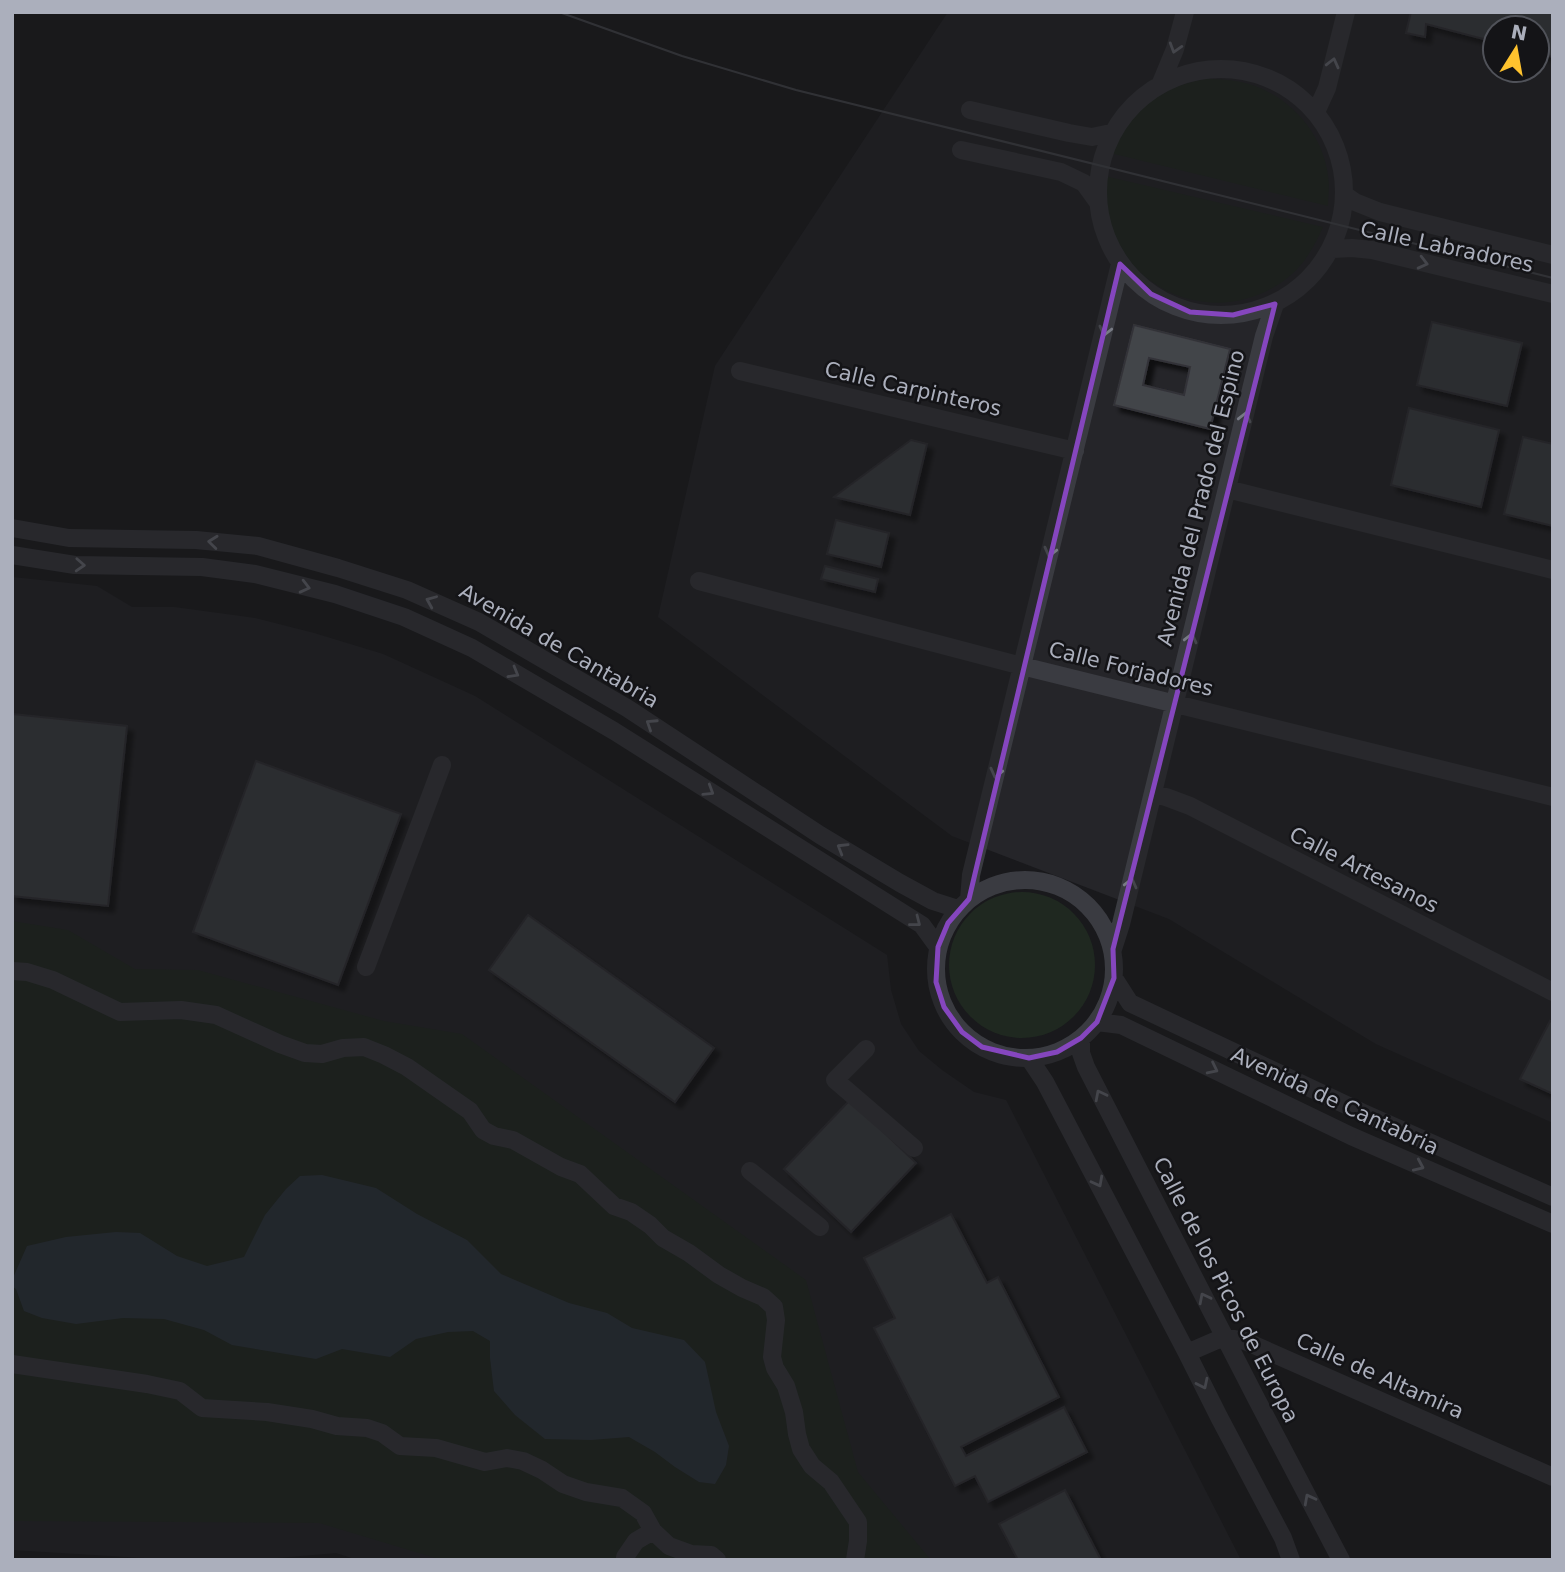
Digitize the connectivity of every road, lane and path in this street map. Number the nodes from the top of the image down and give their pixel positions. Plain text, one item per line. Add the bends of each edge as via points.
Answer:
1 (1185, 12) edge
2 (1346, 12) edge
3 (1161, 83) junction
4 (970, 110) dead end
5 (1316, 112) junction
6 (1111, 133) junction
7 (961, 150) dead end
8 (1345, 195) junction
9 (1097, 201) junction
10 (1332, 249) junction
11 (1553, 255) edge
12 (1120, 264) junction
13 (1553, 294) edge
14 (1275, 304) junction
15 (740, 371) dead end
16 (1075, 451) junction
17 (1227, 489) junction
18 (12, 528) edge
19 (12, 555) edge
20 (1553, 570) edge
21 (699, 581) dead end
22 (1022, 666) junction
23 (1174, 704) junction
24 (442, 765) dead end
25 (1153, 793) junction
26 (1553, 797) edge
27 (964, 904) junction
28 (938, 947) junction
29 (1113, 949) junction
30 (366, 967) dead end
31 (12, 971) edge
32 (1114, 978) junction
33 (1553, 992) edge
34 (1097, 1021) junction
35 (1081, 1038) junction
36 (866, 1049) dead end
37 (1029, 1058) junction
38 (914, 1148) dead end
39 (750, 1171) dead end
40 (1553, 1197) edge
41 (1553, 1224) edge
42 (820, 1227) dead end
43 (1224, 1337) junction
44 (1187, 1353) junction
45 (12, 1364) edge
46 (1553, 1477) edge
47 (653, 1531) junction
48 (625, 1560) edge
49 (717, 1560) edge
50 (855, 1560) edge
51 (1292, 1560) edge
52 (1341, 1560) edge

1 -> 3 street
5 -> 2 street via 1327,88
3 - 5 street via 1201,69 1244,70 1283,85
3 - 6 street via 1133,105
4 - 6 street via 1092,137
5 - 8 street via 1338,150
6 - 9 street via 1099,166
7 - 9 street via 1061,172 1084,184
8 - 10 street
8 - 11 street, Calle Labradores via 1380,212
9 - 12 street via 1104,234
10 -> 13 street, Calle Labradores via 1371,250
10 - 14 street via 1307,281
12 - 14 street via 1151,294 1190,312 1233,315
12 -> 16 street
17 -> 14 street, Avenida del Prado del Espino
15 - 16 street, Calle Carpinteros
16 -> 22 street
17 - 20 street
23 -> 17 street, Avenida del Prado del Espino
27 -> 18 street, Avenida de Cantabria via 933,901 900,883 627,708 479,622 407,590 258,546 69,538
19 -> 28 street via 75,565 202,567 255,574 404,617 472,648 614,731 922,925
21 - 22 street, Calle Forjadores
22 - 23 street, Calle Forjadores
22 -> 27 street
23 - 25 street, Avenida del Prado del Espino
23 - 26 street, Calle Forjadores
24 - 30 street
29 -> 25 street, Avenida del Prado del Espino
25 - 33 street, Calle Artesanos via 1190,806
27 - 28 street via 948,923
27 - 29 street via 995,884 1030,879 1060,886 1085,902 1102,923
28 - 37 street via 936,982 944,1007 961,1032 982,1047
29 - 32 street
31 - 50 street via 53,979 120,1012 181,1010 216,1015 305,1053 364,1047 384,1055 470,1111 483,1130 580,1174 614,1206 631,1212 719,1275 763,1297 774,1307 772,1357 786,1386 801,1449 858,1522
32 - 34 street
32 - 40 street, Avenida de Cantabria via 1130,1003
34 - 35 street
34 -> 41 street, Avenida de Cantabria via 1121,1025 1350,1136
35 - 37 street via 1057,1052
43 -> 35 street, Calle de los Picos de Europa via 1086,1067
36 - 38 street via 835,1080
37 -> 44 street
39 - 42 street
43 - 44 street
43 - 46 street, Calle de Altamira via 1245,1341
52 -> 43 street, Calle de los Picos de Europa
44 -> 51 street
45 - 47 street via 180,1391 202,1408 267,1412 367,1428 400,1446 436,1448 485,1462 523,1461 563,1484 622,1498 643,1513
47 - 48 street via 636,1541
47 - 49 street via 669,1546

